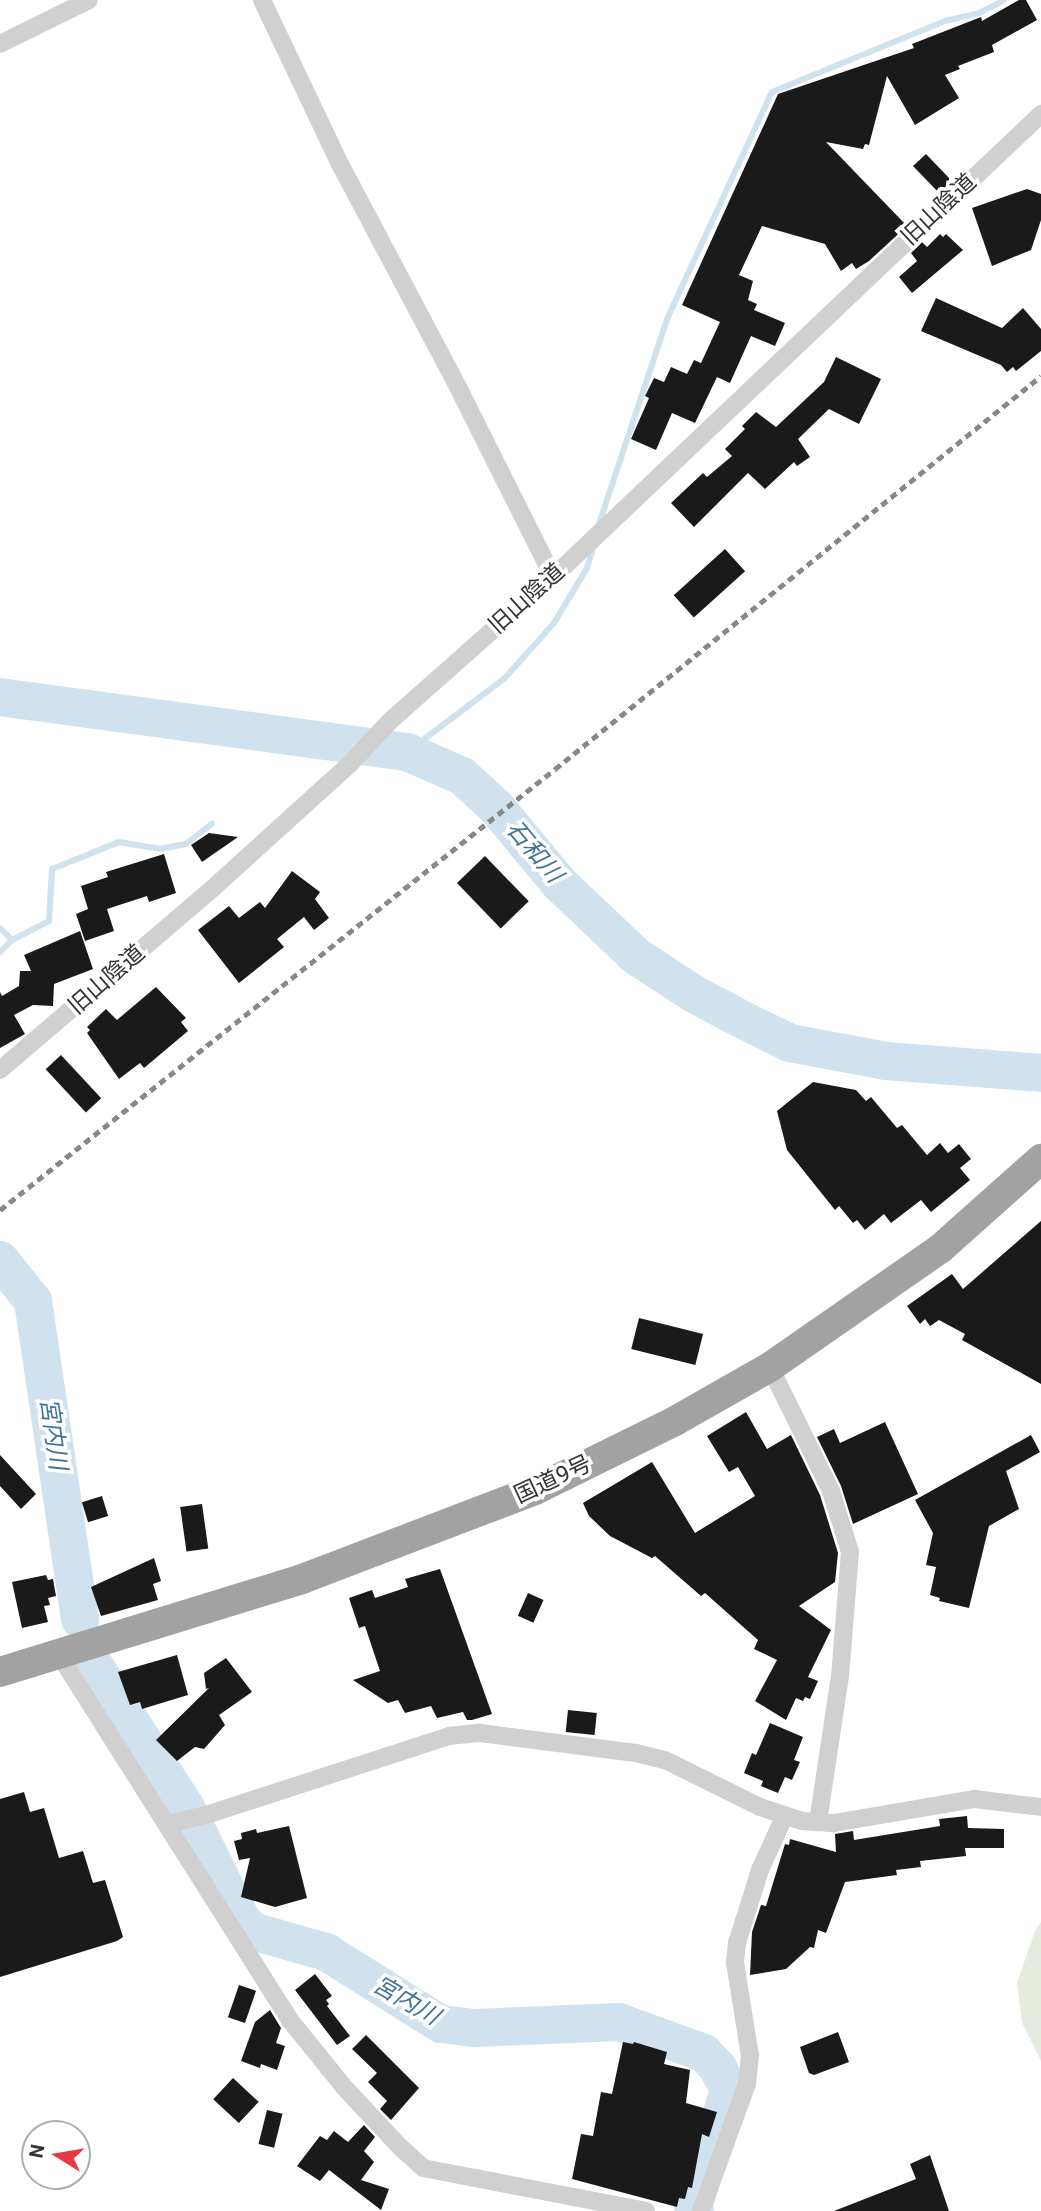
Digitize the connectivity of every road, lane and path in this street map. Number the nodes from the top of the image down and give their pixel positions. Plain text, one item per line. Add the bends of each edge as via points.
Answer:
1 (89, 0) edge
2 (262, 0) edge
3 (0, 44) edge
4 (1041, 114) edge
5 (553, 577) junction
6 (0, 1070) edge
7 (1041, 1159) edge
8 (770, 1367) junction
9 (58, 1653) junction
10 (0, 1672) edge
11 (1041, 1807) edge
12 (783, 1817) junction
13 (818, 1822) junction
14 (167, 1824) junction
15 (646, 2211) edge
16 (701, 2211) edge

1 - 3 street
2 - 5 street via 340,164
4 - 5 street, 旧山陰道
5 - 6 street, 旧山陰道 via 390,721 350,764 212,889
7 - 8 highway, 国道9号 via 941,1248
8 - 9 highway, 国道9号 via 675,1421 511,1500 302,1579
8 - 13 street via 831,1491 850,1552 840,1676
9 - 10 highway, 国道9号
9 - 14 street
11 - 13 street via 974,1799 834,1824
12 - 13 street
12 - 14 street via 665,1760 636,1752 480,1733 449,1736
12 - 16 street via 737,1943 735,1962 750,2056 747,2084
14 - 15 street via 289,2019 344,2087 423,2168

